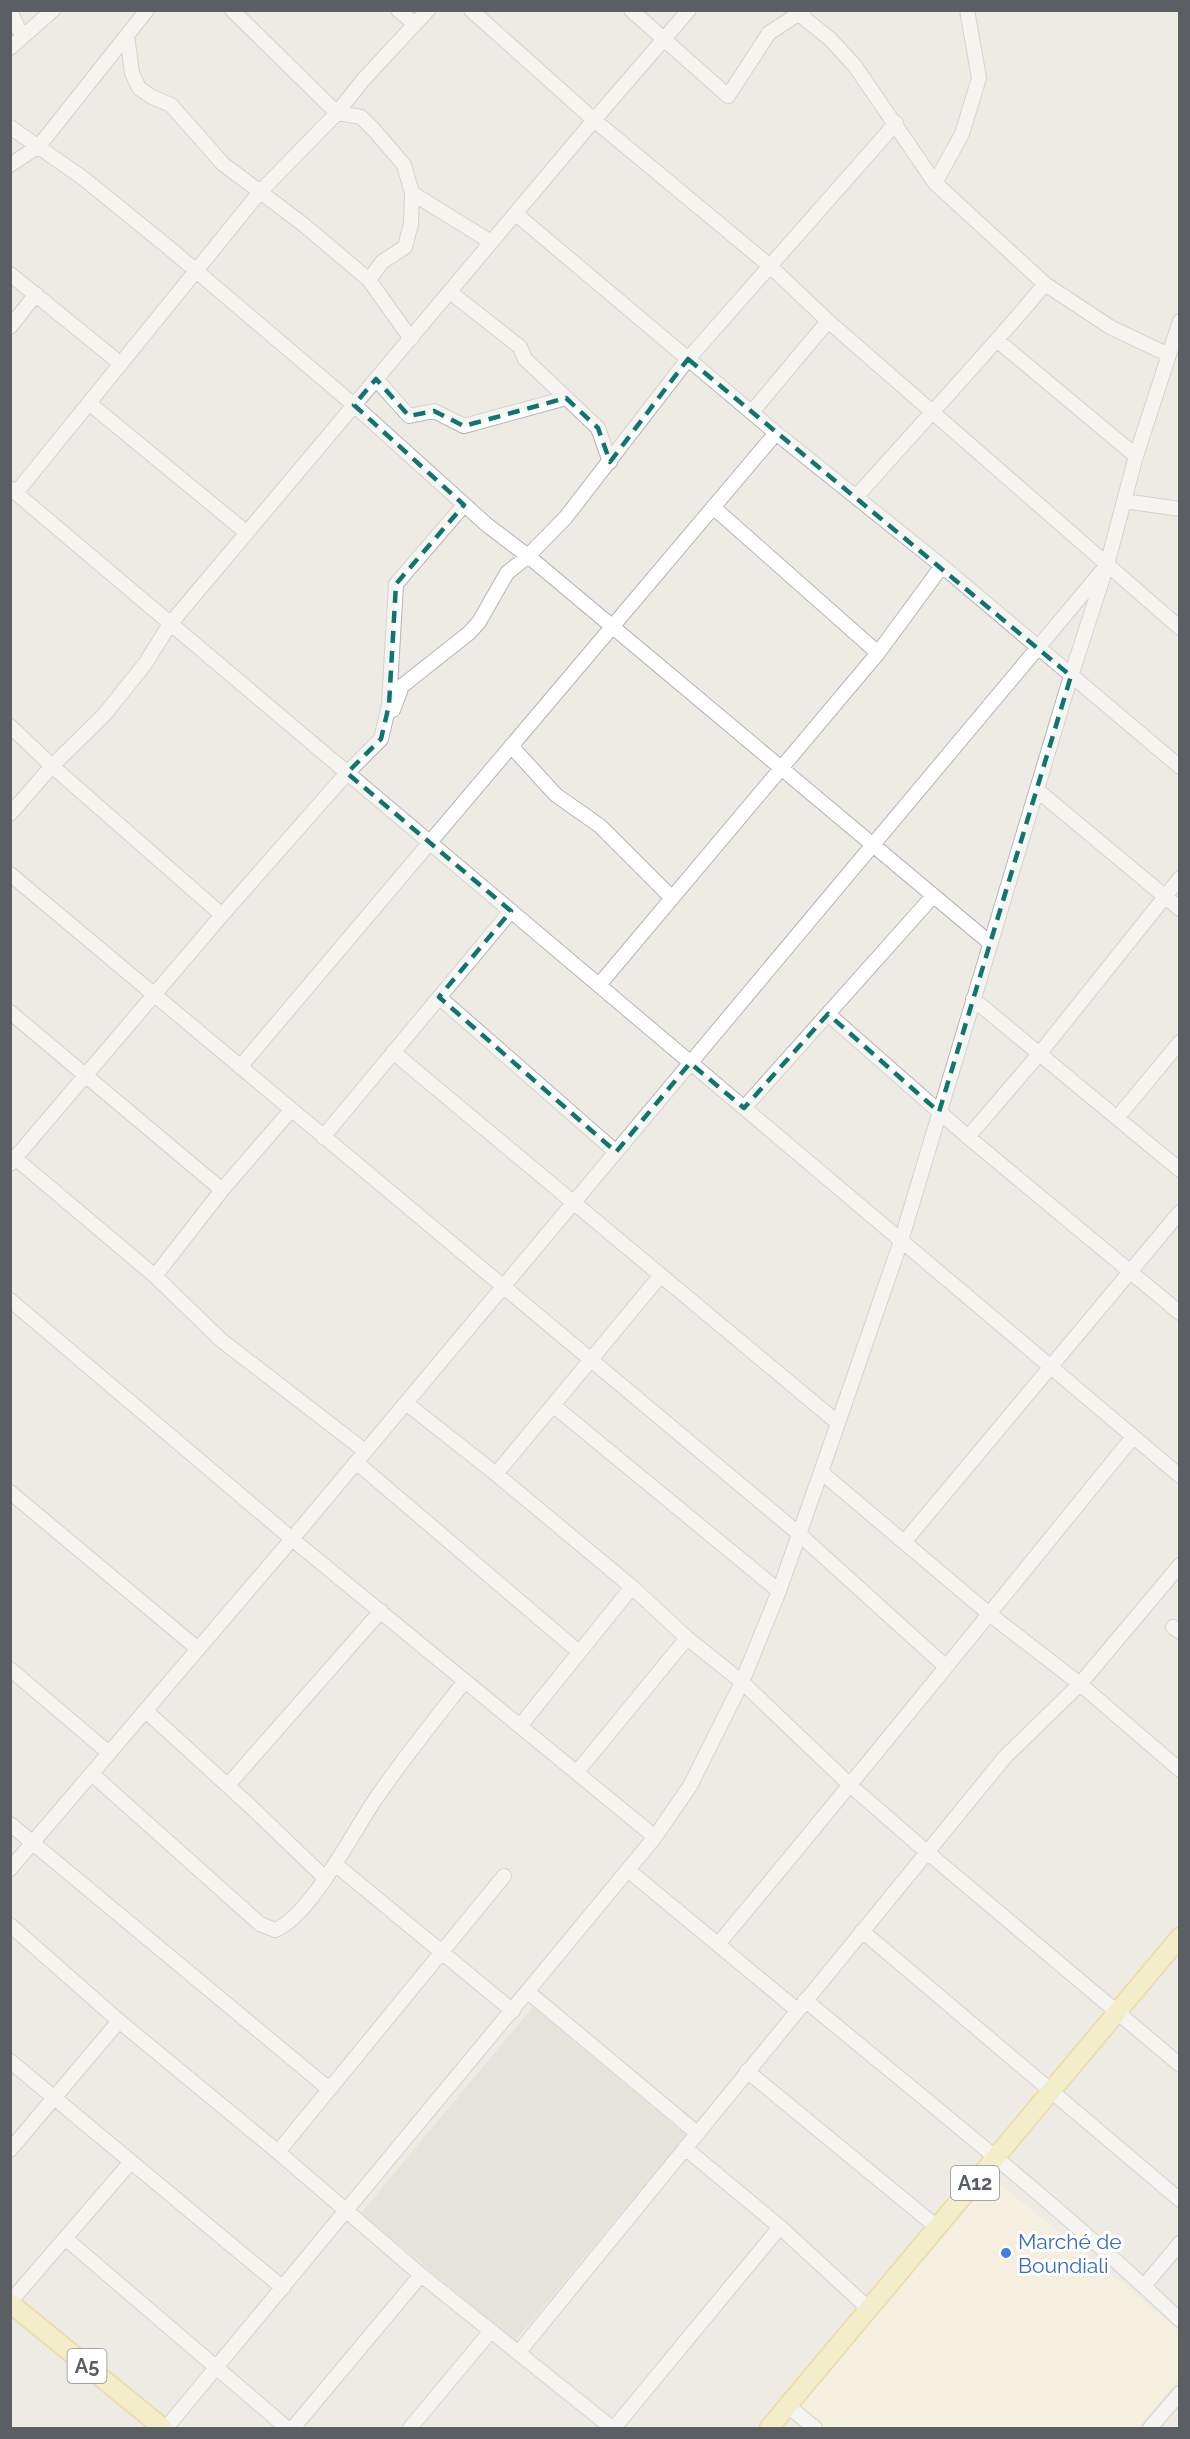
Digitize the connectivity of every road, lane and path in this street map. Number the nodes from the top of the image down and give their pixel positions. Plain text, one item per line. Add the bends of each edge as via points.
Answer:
1 (53, 10) edge
2 (147, 10) edge
3 (232, 10) edge
4 (398, 10) edge
5 (428, 10) edge
6 (471, 10) edge
7 (631, 10) edge
8 (689, 10) edge
9 (967, 10) edge
10 (10, 11) edge
11 (799, 12) edge
12 (415, 24) junction
13 (22, 36) junction
14 (127, 36) junction
15 (664, 38) junction
16 (10, 48) edge
17 (338, 112) junction
18 (594, 120) junction
19 (896, 123) junction
20 (10, 127) edge
21 (39, 146) junction
22 (10, 165) edge
23 (935, 183) junction
24 (412, 192) junction
25 (259, 193) junction
26 (516, 214) junction
27 (491, 242) junction
28 (770, 266) junction
29 (197, 271) junction
30 (10, 274) edge
31 (369, 280) junction
32 (1046, 284) junction
33 (450, 292) junction
34 (36, 294) junction
35 (828, 321) junction
36 (1179, 321) edge
37 (10, 327) edge
38 (411, 339) junction
39 (998, 341) junction
40 (1169, 355) junction
41 (688, 359) junction
42 (121, 364) junction
43 (376, 379) junction
44 (566, 398) junction
45 (89, 403) junction
46 (354, 405) junction
47 (932, 410) junction
48 (752, 412) junction
49 (776, 433) junction
50 (1136, 456) junction
51 (610, 462) junction
52 (13, 491) edge
53 (856, 497) junction
54 (1124, 501) junction
55 (464, 505) junction
56 (713, 507) junction
57 (1179, 507) edge
58 (247, 533) junction
59 (528, 556) junction
60 (1107, 565) junction
61 (942, 566) junction
62 (170, 624) junction
63 (612, 627) junction
64 (1179, 628) edge
65 (1038, 647) junction
66 (878, 654) junction
67 (1071, 676) junction
68 (10, 726) edge
69 (381, 739) junction
70 (511, 746) junction
71 (52, 766) junction
72 (1179, 767) edge
73 (782, 768) junction
74 (347, 773) junction
75 (1037, 790) junction
76 (10, 814) edge
77 (429, 843) junction
78 (873, 844) junction
79 (10, 874) edge
80 (1179, 878) edge
81 (933, 896) junction
82 (1165, 897) junction
83 (672, 898) junction
84 (1179, 909) edge
85 (511, 911) junction
86 (222, 915) junction
87 (990, 943) junction
88 (599, 985) junction
89 (154, 995) junction
90 (439, 997) junction
91 (973, 999) junction
92 (10, 1012) edge
93 (828, 1014) junction
94 (1179, 1042) edge
95 (393, 1052) junction
96 (1040, 1053) junction
97 (690, 1063) junction
98 (240, 1066) junction
99 (86, 1075) junction
100 (744, 1108) junction
101 (291, 1110) junction
102 (939, 1112) junction
103 (1117, 1118) junction
104 (323, 1137) junction
105 (968, 1137) junction
106 (616, 1152) junction
107 (13, 1161) edge
108 (1179, 1170) edge
109 (222, 1191) junction
110 (574, 1201) junction
111 (1179, 1212) edge
112 (901, 1241) junction
113 (1129, 1273) junction
114 (661, 1275) junction
115 (155, 1276) junction
116 (502, 1287) junction
117 (10, 1300) edge
118 (1179, 1313) edge
119 (592, 1360) junction
120 (1050, 1367) junction
121 (406, 1403) junction
122 (554, 1406) junction
123 (838, 1423) junction
124 (1133, 1437) junction
125 (365, 1451) junction
126 (356, 1462) junction
127 (821, 1472) junction
128 (496, 1474) junction
129 (1179, 1476) edge
130 (10, 1492) edge
131 (798, 1533) junction
132 (292, 1539) junction
133 (905, 1541) junction
134 (1179, 1565) edge
135 (632, 1587) junction
136 (779, 1591) junction
137 (381, 1611) junction
138 (988, 1613) junction
139 (687, 1638) junction
140 (198, 1649) junction
141 (579, 1653) junction
142 (946, 1666) junction
143 (10, 1669) edge
144 (465, 1681) junction
145 (742, 1682) junction
146 (1080, 1684) junction
147 (146, 1711) junction
148 (520, 1726) junction
149 (109, 1753) junction
150 (1179, 1770) edge
151 (577, 1772) junction
152 (92, 1773) junction
153 (228, 1785) junction
154 (851, 1786) junction
155 (10, 1824) edge
156 (655, 1837) junction
157 (34, 1842) junction
158 (928, 1853) junction
159 (335, 1864) junction
160 (10, 1869) edge
161 (628, 1870) junction
162 (504, 1876) dead end
163 (325, 1878) junction
164 (10, 1925) edge
165 (862, 1931) junction
166 (1179, 1937) edge
167 (718, 1944) junction
168 (442, 1951) junction
169 (528, 1992) junction
170 (801, 2005) junction
171 (513, 2011) junction
172 (1116, 2012) junction
173 (119, 2021) junction
174 (10, 2061) edge
175 (1179, 2064) edge
176 (747, 2071) junction
177 (329, 2089) junction
178 (1050, 2092) junction
179 (54, 2099) junction
180 (697, 2133) junction
181 (685, 2148) junction
182 (10, 2150) edge
183 (278, 2152) junction
184 (995, 2159) junction
185 (130, 2163) junction
186 (1179, 2200) edge
187 (346, 2212) junction
188 (780, 2227) junction
189 (938, 2228) junction
190 (65, 2238) junction
191 (1179, 2243) edge
192 (421, 2275) junction
193 (1144, 2286) junction
194 (283, 2288) junction
195 (10, 2302) edge
196 (869, 2308) junction
197 (1179, 2320) edge
198 (490, 2332) junction
199 (518, 2353) junction
200 (216, 2368) junction
201 (1179, 2393) edge
202 (788, 2406) junction
203 (165, 2428) edge
204 (287, 2428) edge
205 (293, 2428) edge
206 (410, 2428) edge
207 (613, 2428) edge
208 (769, 2428) edge
209 (815, 2428) edge
210 (1150, 2428) edge

1 - 13 street
2 - 14 street
3 - 17 street
4 - 12 street
5 - 12 street
6 - 18 street
7 - 15 street
8 - 15 street
9 - 23 street via 978,78 962,134
10 - 13 street
11 - 15 street via 769,33 728,96
11 - 19 street via 855,66
12 - 17 street
13 - 16 street
14 - 21 street
14 - 25 street via 132,73 139,88 171,105 223,164
15 - 18 street
17 - 24 street via 361,117 375,131 404,165
17 - 25 street
18 - 26 street
18 - 28 street
19 - 23 street
19 - 28 street
20 - 21 street
21 - 22 street
21 - 29 street
23 - 32 street
24 - 27 street
24 - 31 street via 411,224 405,247 382,262
25 - 29 street
25 - 31 street
26 - 27 street
26 - 41 street
27 - 33 street
28 - 35 street
28 - 41 street
29 - 42 street
29 - 46 street
30 - 34 street
31 - 38 street
32 - 39 street
32 - 40 street via 1110,327
33 - 38 street
33 - 44 street via 520,347 525,359
34 - 37 street
34 - 42 street
35 - 47 street
35 - 48 street
36 - 40 street
38 - 43 street
39 - 47 street
39 - 50 street
40 - 50 street
41 - 48 street
41 - 51 street
42 - 45 street
43 - 44 street via 409,416 434,411 464,426
43 - 46 street
44 - 51 street via 598,428
45 - 52 street
45 - 58 street
46 - 55 street
46 - 58 street
47 - 53 street
47 - 60 street
48 - 49 street
49 - 53 street
49 - 56 street
50 - 54 street
51 - 59 street
52 - 62 street
53 - 61 street
54 - 57 street
54 - 60 street
55 - 59 street
55 - 69 street via 396,584 389,705
56 - 63 street
56 - 66 street
58 - 62 street
59 - 63 street
59 - 69 street via 507,573 487,611 469,633 402,686
60 - 64 street
60 - 65 street
60 - 67 street
61 - 65 street
61 - 66 street
62 - 71 street via 145,664 104,716
62 - 74 street
63 - 70 street
63 - 73 street
65 - 67 street
65 - 78 street
66 - 73 street
67 - 72 street
67 - 75 street
68 - 71 street
69 - 74 street
70 - 77 street
70 - 83 street via 556,795 600,826
71 - 76 street
71 - 86 street
73 - 78 street
73 - 83 street
74 - 77 street
74 - 86 street
75 - 82 street
75 - 87 street
77 - 85 street
77 - 98 street
78 - 81 street
78 - 97 street
79 - 89 street
80 - 82 street
81 - 87 street
81 - 93 street
82 - 84 street
82 - 96 street
83 - 88 street
85 - 88 street
85 - 90 street
86 - 89 street
87 - 91 street
88 - 97 street
89 - 98 street
89 - 99 street
90 - 95 street
90 - 106 street
91 - 96 street
91 - 102 street
92 - 99 street
93 - 100 street
93 - 102 street
94 - 103 street
95 - 104 street
95 - 110 street
96 - 103 street
96 - 105 street
97 - 100 street
97 - 106 street
98 - 101 street
99 - 107 street
99 - 109 street
100 - 112 street
101 - 104 street
101 - 109 street
102 - 105 street
102 - 112 street
103 - 108 street
104 - 116 street
105 - 113 street
106 - 110 street
107 - 115 street
109 - 115 street
110 - 114 street
110 - 116 street
111 - 113 street
112 - 120 street
112 - 123 street
113 - 118 street
113 - 120 street
114 - 119 street
114 - 123 street
115 - 125 street via 221,1340
116 - 119 street
116 - 121 street
117 - 132 street
119 - 122 street
119 - 131 street
120 - 124 street
120 - 133 street
121 - 125 street
121 - 128 street
122 - 128 street
122 - 136 street
123 - 127 street
124 - 129 street
124 - 138 street
125 - 126 street
126 - 132 street
126 - 141 street
127 - 131 street
127 - 133 street
128 - 135 street
130 - 140 street
131 - 136 street
131 - 142 street
132 - 137 street
132 - 140 street
133 - 138 street
134 - 146 street
135 - 139 street
135 - 141 street
136 - 145 street
137 - 144 street
137 - 153 street
138 - 142 street
138 - 146 street
139 - 145 street
139 - 151 street
140 - 147 street
141 - 148 street
142 - 154 street
143 - 149 street
144 - 148 street
144 - 159 street via 380,1792
145 - 154 street
145 - 156 street via 690,1786
146 - 150 street
146 - 158 street via 1005,1757
147 - 149 street
147 - 153 street
148 - 151 street
149 - 152 street
151 - 156 street
152 - 157 street
152 - 163 street via 260,1924 275,1930 287,1925
153 - 163 street
154 - 158 street
154 - 167 street
155 - 157 street
156 - 161 street
157 - 160 street
157 - 177 street
158 - 165 street
158 - 172 street
159 - 163 street
159 - 168 street
161 - 167 street
161 - 169 street
162 - 168 street
164 - 173 street
165 - 170 street
165 - 178 street
166 - 172 main road, A12
167 - 170 street
168 - 171 street
168 - 177 street
169 - 171 street
169 - 180 street
170 - 176 street
170 - 184 street
171 - 187 street
172 - 175 street
172 - 178 main road, A12
173 - 179 street
173 - 183 street
174 - 179 street
176 - 180 street
176 - 189 street
177 - 183 street
178 - 184 main road, A12
178 - 186 street
179 - 182 street
179 - 185 street
180 - 181 street
181 - 188 street
181 - 199 street
183 - 187 street
184 - 189 main road, A12
184 - 193 street
185 - 190 street
185 - 194 street
187 - 192 street
187 - 194 street
188 - 196 street
188 - 207 street
189 - 196 main road, A12
190 - 195 street
190 - 200 street
191 - 193 street
192 - 198 street
192 - 205 street
193 - 197 street
194 - 200 street
195 - 203 main road, A5
196 - 202 main road, A12
198 - 199 street
198 - 206 street
199 - 207 street
200 - 203 street
200 - 204 street
201 - 210 street
202 - 208 main road, A12
202 - 209 street

